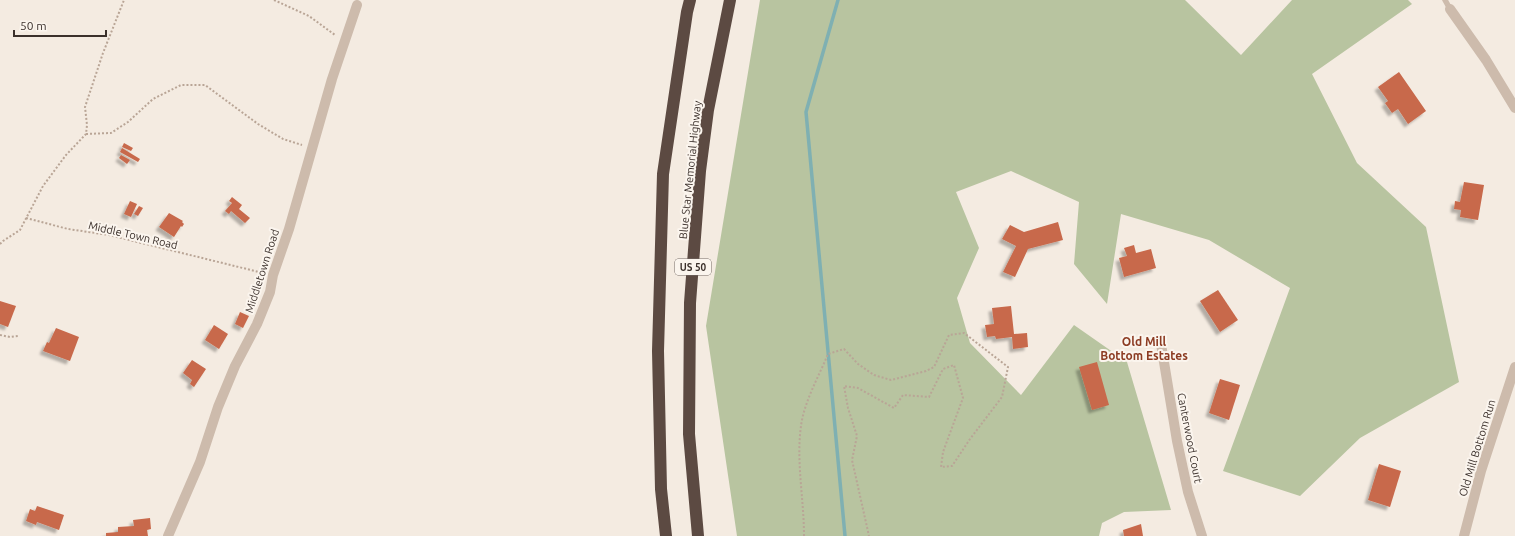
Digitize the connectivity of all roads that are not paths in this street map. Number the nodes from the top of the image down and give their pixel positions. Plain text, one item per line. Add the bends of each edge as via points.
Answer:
1 (690, 0) edge
2 (730, 0) edge
3 (357, 5) dead end
4 (1448, 5) edge
5 (1515, 108) edge
6 (1161, 344) dead end
7 (1515, 367) edge
8 (168, 536) edge
9 (666, 536) edge
10 (698, 536) edge
11 (1202, 536) edge
12 (1464, 536) edge

1 - 9 highway, Blue Star Memorial Highway / US 50 via 663,174 658,351 661,488
2 - 10 highway, Blue Star Memorial Highway / US 50 via 707,118 700,170 690,303 689,434
3 - 8 street, Middletown Road via 332,79 270,292 258,324 235,366 200,462
4 - 5 street
6 - 11 street, Canterwood Court via 1177,441
7 - 12 street, Old Mill Bottom Run via 1481,471

